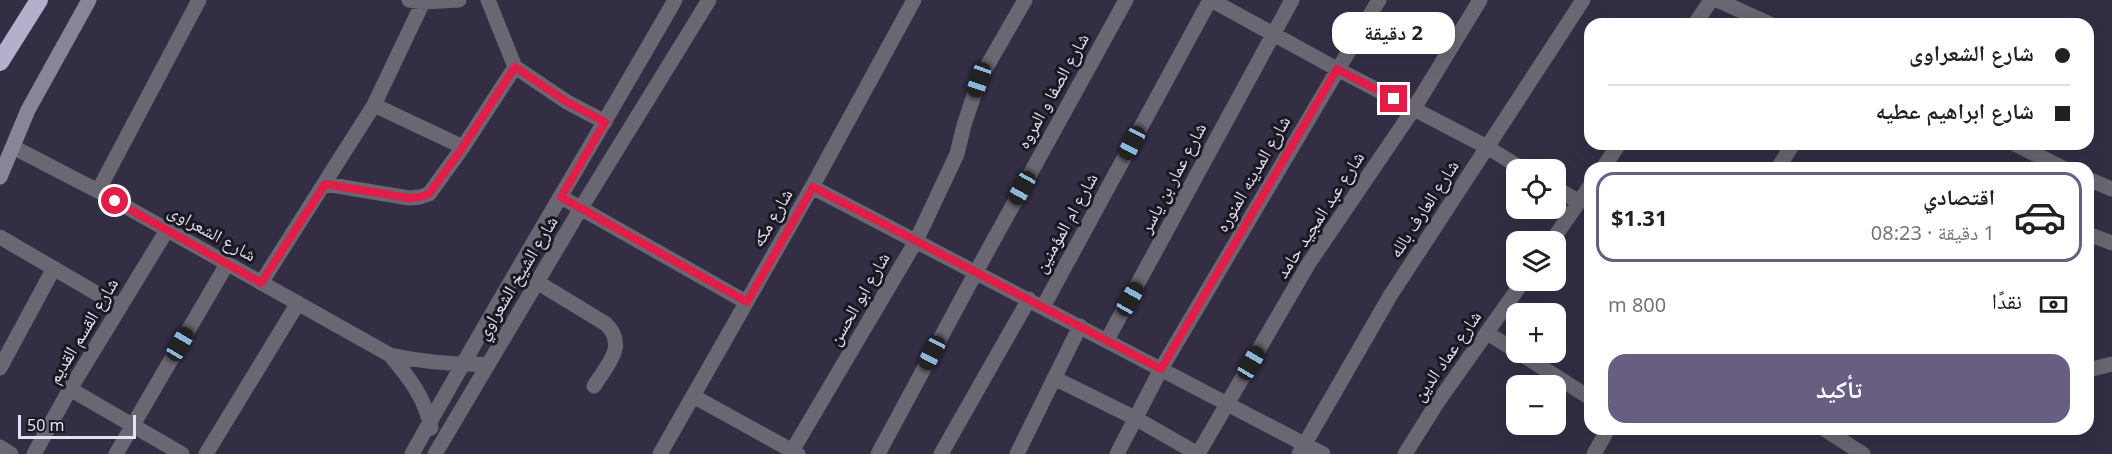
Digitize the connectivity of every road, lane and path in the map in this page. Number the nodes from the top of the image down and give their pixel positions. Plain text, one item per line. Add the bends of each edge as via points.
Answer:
1 (39, 0) edge
2 (89, 0) edge
3 (200, 0) edge
4 (457, 0) edge
5 (488, 0) edge
6 (675, 0) edge
7 (709, 0) edge
8 (914, 0) edge
9 (1025, 0) edge
10 (1126, 0) edge
11 (1210, 0) edge
12 (1292, 0) edge
13 (1379, 0) edge
14 (1480, 0) edge
15 (1583, 0) edge
16 (1711, 0) edge
17 (1717, 0) edge
18 (416, 1) edge
19 (1699, 18) edge
20 (1757, 18) edge
21 (1273, 33) junction
22 (0, 62) edge
23 (515, 67) junction
24 (1337, 69) junction
25 (374, 105) junction
26 (1413, 110) junction
27 (605, 122) junction
28 (13, 147) junction
29 (463, 147) junction
30 (1487, 147) junction
31 (2027, 150) edge
32 (1506, 159) edge
33 (2051, 162) edge
34 (0, 177) edge
35 (2094, 182) edge
36 (325, 184) junction
37 (813, 187) junction
38 (2112, 189) edge
39 (98, 191) junction
40 (1566, 194) edge
41 (1584, 195) edge
42 (561, 197) junction
43 (1579, 202) junction
44 (581, 208) junction
45 (167, 230) junction
46 (1559, 231) edge
47 (2094, 236) edge
48 (0, 237) edge
49 (916, 241) junction
50 (2112, 243) edge
51 (227, 264) junction
52 (54, 268) junction
53 (976, 272) junction
54 (537, 282) junction
55 (261, 283) junction
56 (1516, 291) edge
57 (1029, 299) junction
58 (747, 302) junction
59 (298, 303) junction
60 (120, 307) junction
61 (1043, 307) junction
62 (1080, 326) junction
63 (1487, 333) junction
64 (1107, 340) junction
65 (1506, 345) edge
66 (390, 355) junction
67 (1534, 363) edge
68 (489, 364) junction
69 (2112, 364) edge
70 (461, 365) junction
71 (0, 368) edge
72 (2094, 368) edge
73 (1161, 369) junction
74 (1054, 378) junction
75 (594, 386) dead end
76 (70, 389) junction
77 (1584, 394) edge
78 (693, 396) junction
79 (1228, 403) junction
80 (1135, 418) junction
81 (430, 422) junction
82 (133, 425) junction
83 (1605, 435) edge
84 (1830, 435) edge
85 (1840, 446) edge
86 (0, 447) edge
87 (772, 448) edge
88 (1302, 449) edge
89 (435, 453) edge
90 (795, 453) edge
91 (11, 454) edge
92 (34, 454) edge
93 (116, 454) edge
94 (182, 454) edge
95 (206, 454) edge
96 (412, 454) edge
97 (660, 454) edge
98 (878, 454) edge
99 (941, 454) edge
100 (1017, 454) edge
101 (1117, 454) edge
102 (1198, 454) edge
103 (1323, 454) edge
104 (1405, 454) edge
105 (1594, 454) edge
106 (1863, 454) edge

1 - 22 highway
2 - 28 street via 28,110
3 - 39 street
4 - 18 street
5 - 23 street
6 - 27 street, شارع الشيخ الشعراوي
7 - 44 street, شارع الشيخ الشعراوي
8 - 37 street, شارع مكه
9 - 49 street, شارع ابو الحسن via 979,80 957,154
10 - 53 street, شارع الصفا و المروه
11 - 21 street
11 - 61 street, شارع ام المؤمنين
12 - 21 street, شارع عمار بن ياسر
13 - 24 street, شارع المدينه المنوره
14 - 26 street, شارع عبد المجيد حامد
15 - 30 street, شارع العارف بالله
16 - 19 street
17 - 20 street
18 - 25 street
21 - 24 street
21 - 64 street, شارع عمار بن ياسر
23 - 27 street
23 - 29 street
24 - 26 street
24 - 73 street, شارع المدينه المنوره
25 - 29 street
25 - 36 street
26 - 30 street
26 - 79 street, شارع عبد المجيد حامد via 1309,263
27 - 42 street, شارع الشيخ الشعراوي
28 - 34 street
28 - 39 street, شارع الشعراوى
29 - 36 street via 429,194 420,197
30 - 32 street
30 - 88 street, شارع العارف بالله via 1390,296
31 - 33 street
35 - 38 street
36 - 55 street
37 - 49 street
37 - 58 street, شارع مكه
39 - 45 street, شارع الشعراوى
40 - 43 street
41 - 43 street
42 - 44 street
42 - 70 street, شارع الشيخ الشعراوي
43 - 46 street
44 - 54 street, شارع الشيخ الشعراوي
44 - 58 street
45 - 51 street, شارع الشعراوى
45 - 60 street, شارع القسم القديم
47 - 50 street
48 - 52 street
49 - 53 street
49 - 90 street, شارع ابو الحسن
51 - 55 street, شارع الشعراوى
51 - 82 street
52 - 60 street
52 - 71 street
53 - 57 street
53 - 98 street, شارع الصفا و المروه
54 - 68 street, شارع الشيخ الشعراوي
54 - 75 street via 614,331 615,351
55 - 59 street, شارع الشعراوى
56 - 63 street, شارع عماد الدين
57 - 61 street
57 - 99 street
58 - 78 street, شارع مكه
59 - 66 street, شارع الشعراوى
59 - 95 street
60 - 76 street, شارع القسم القديم
61 - 62 street
62 - 64 street
62 - 74 street
63 - 65 street
63 - 104 street, شارع عماد الدين
64 - 73 street
66 - 70 street, شارع الشعراوى
66 - 81 street, شارع الشعراوى via 416,390
67 - 77 street
68 - 70 street, شارع الشعراوى
68 - 89 street, شارع الشيخ الشعراوي
69 - 72 street
70 - 81 street, شارع الشيخ الشعراوي
73 - 79 street
73 - 80 street, شارع المدينه المنوره
74 - 80 street
74 - 100 street
76 - 82 street
76 - 92 street, شارع القسم القديم
78 - 87 street
78 - 97 street, شارع مكه
79 - 88 street
79 - 102 street, شارع عبد المجيد حامد
80 - 101 street, شارع المدينه المنوره
80 - 102 street
81 - 89 street, شارع الشعراوى
81 - 96 street, شارع الشيخ الشعراوي
82 - 93 street
82 - 94 street
83 - 105 street
84 - 85 street
85 - 106 street
86 - 91 street
87 - 90 street
88 - 103 street

